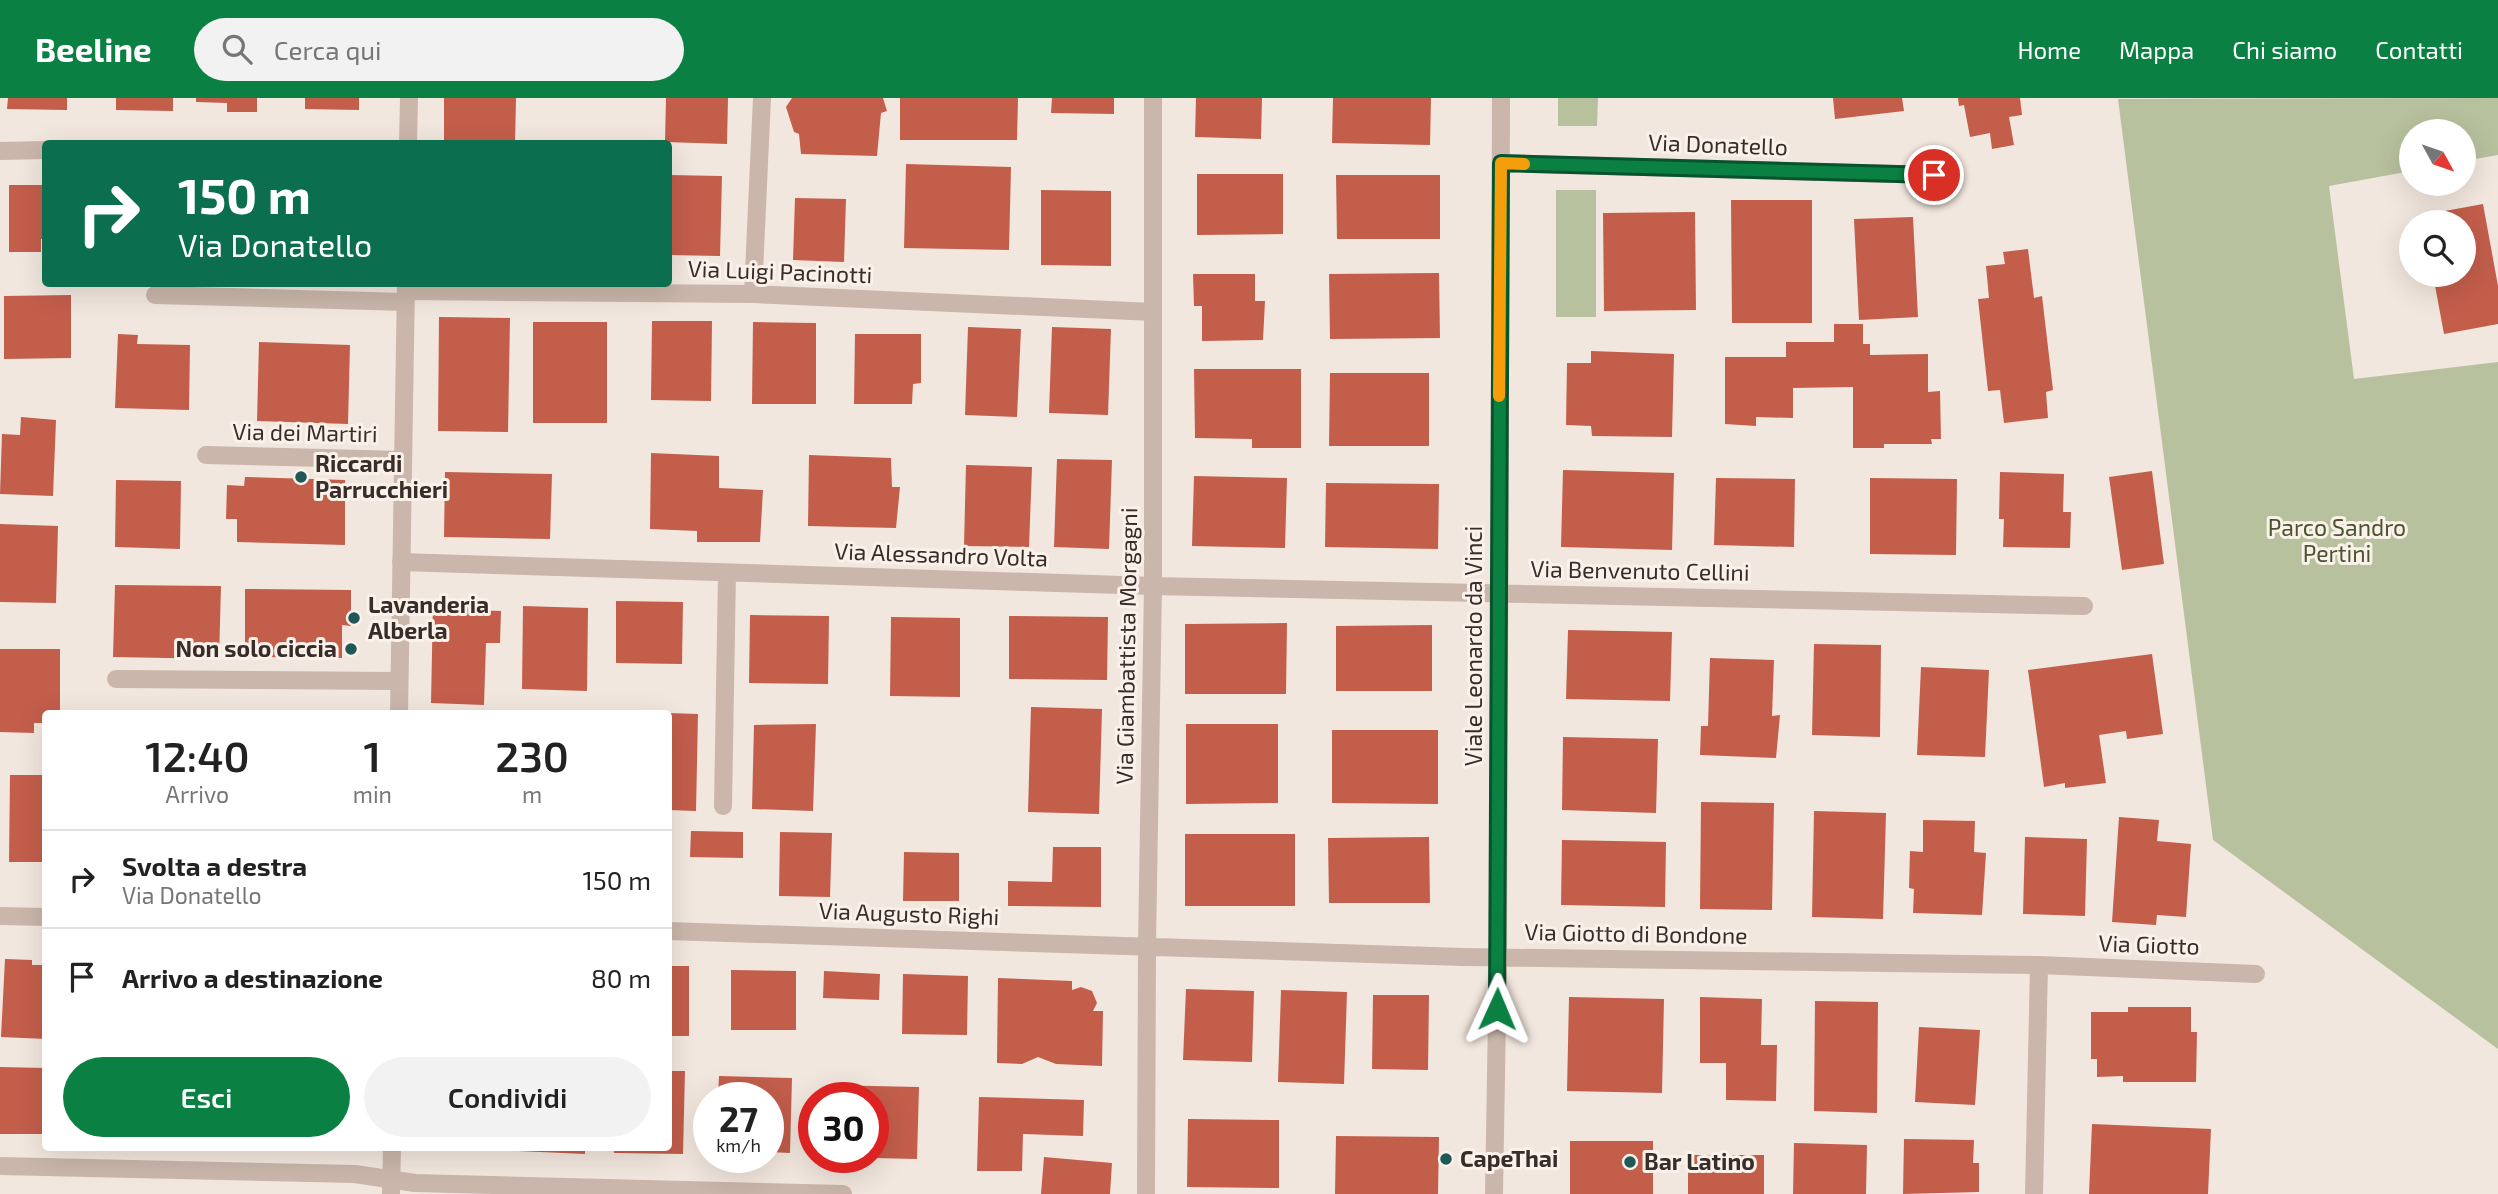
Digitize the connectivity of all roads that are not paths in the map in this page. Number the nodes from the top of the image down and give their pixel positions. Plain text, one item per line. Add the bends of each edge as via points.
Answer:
1 (409, 98) edge
2 (762, 98) edge
3 (1153, 98) edge
4 (1501, 98) edge
5 (408, 140) edge
6 (42, 150) edge
7 (0, 151) edge
8 (1501, 163) junction
9 (1934, 175) dead end
10 (405, 292) edge
11 (753, 294) junction
12 (155, 295) dead end
13 (1153, 312) junction
14 (206, 455) dead end
15 (403, 460) junction
16 (401, 562) junction
17 (727, 573) junction
18 (1153, 586) junction
19 (1498, 592) junction
20 (2084, 606) dead end
21 (116, 679) dead end
22 (399, 681) junction
23 (399, 710) edge
24 (723, 806) dead end
25 (0, 916) edge
26 (42, 917) edge
27 (672, 931) edge
28 (1147, 945) junction
29 (1498, 957) junction
30 (2039, 965) junction
31 (2256, 974) dead end
32 (391, 1151) edge
33 (0, 1166) edge
34 (391, 1187) edge
35 (843, 1194) edge
36 (1146, 1194) edge
37 (1494, 1194) edge
38 (2034, 1194) edge

1 - 5 street
2 - 11 street
3 - 13 street, Via Giambattista Morgagni
4 - 8 street, Viale Leonardo da Vinci
6 - 7 street
8 - 9 street, Via Donatello
8 - 19 street, Viale Leonardo da Vinci
10 - 11 street, Via Luigi Pacinotti
10 - 12 street
10 - 15 street, Via dei Martiri
11 - 13 street, Via Luigi Pacinotti
13 - 18 street, Via Giambattista Morgagni
14 - 15 street, Via dei Martiri
15 - 16 street, Via dei Martiri
16 - 17 street, Via Alessandro Volta
16 - 22 street, Via dei Martiri
17 - 18 street, Via Alessandro Volta
17 - 24 street
18 - 19 street, Via Benvenuto Cellini
18 - 28 street, Via Giambattista Morgagni
19 - 20 street, Via Benvenuto Cellini
19 - 29 street, Viale Leonardo da Vinci
21 - 22 street
22 - 23 street, Via dei Martiri
25 - 26 street
27 - 28 street, Via Augusto Righi
28 - 29 street, Via Giotto di Bondone
28 - 36 street, Via Giambattista Morgagni
29 - 30 street, Via Giotto di Bondone
29 - 37 street, Viale Leonardo da Vinci
30 - 31 street, Via Giotto
30 - 38 street
32 - 34 street
33 - 34 street via 355,1174
34 - 35 street via 415,1183

